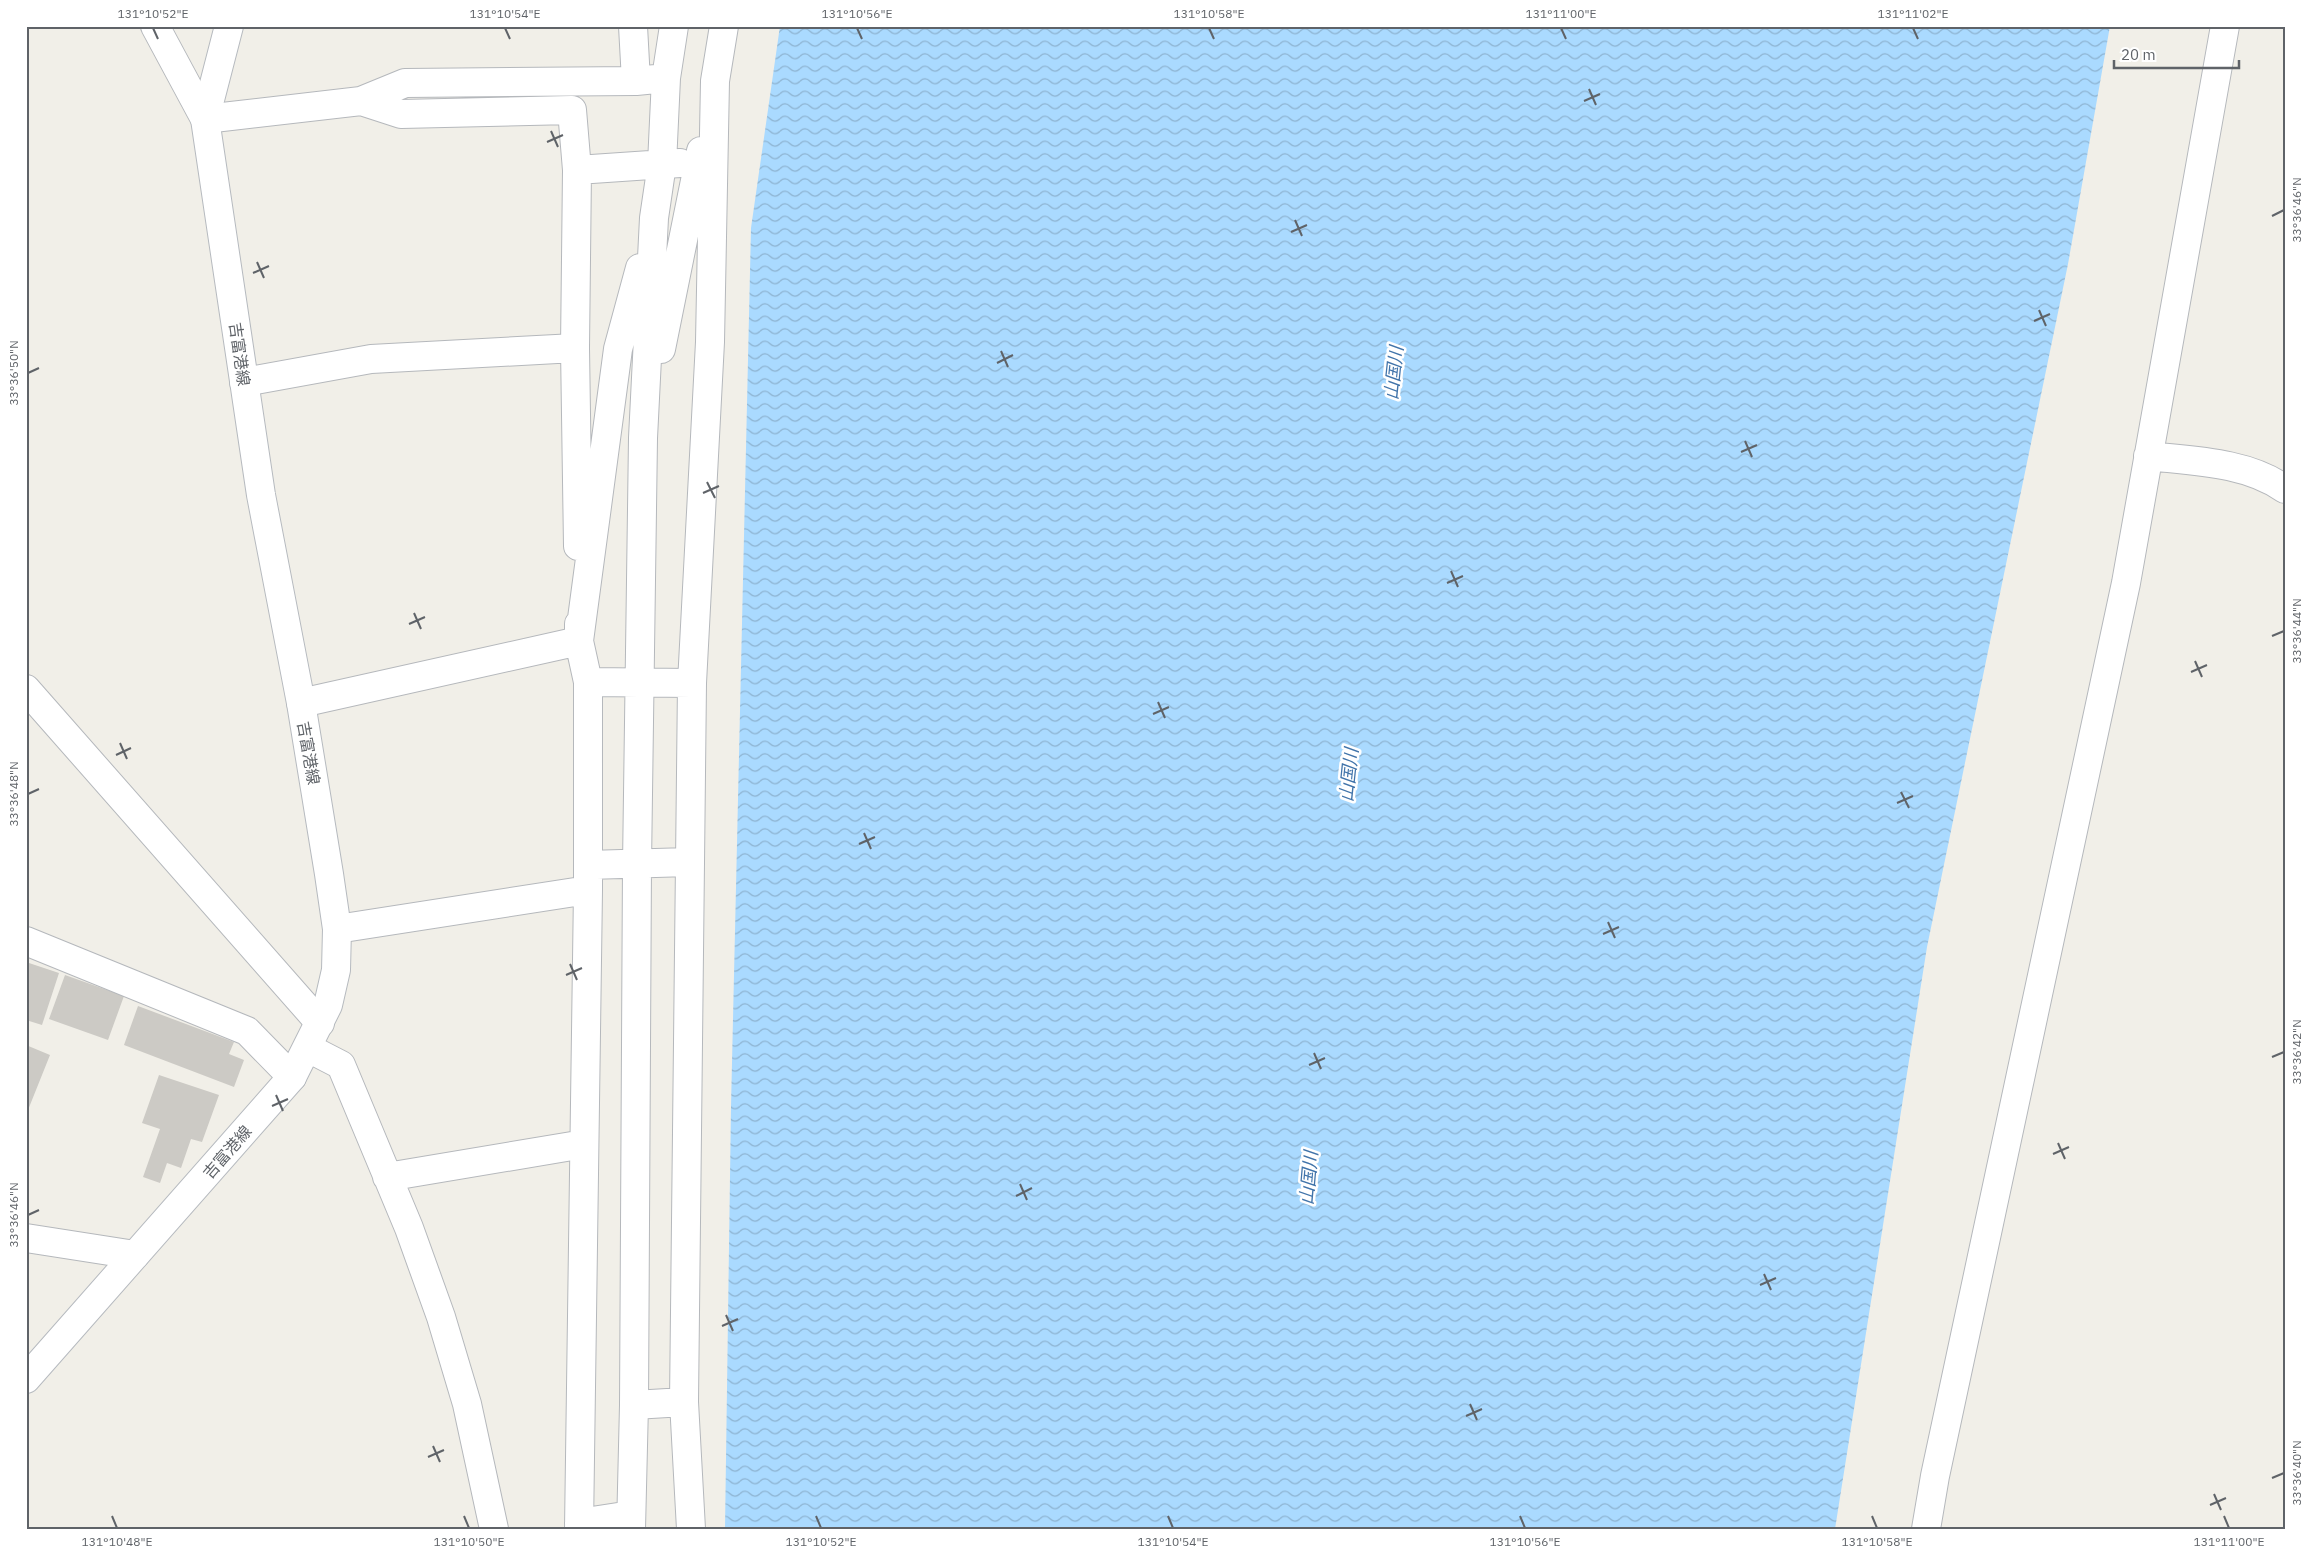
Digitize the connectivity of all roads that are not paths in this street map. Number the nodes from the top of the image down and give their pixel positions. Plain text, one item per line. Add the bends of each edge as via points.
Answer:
1 (156, 26) edge
2 (229, 26) edge
3 (632, 26) edge
4 (674, 26) edge
5 (724, 26) edge
6 (2225, 26) edge
7 (666, 78) junction
8 (636, 81) junction
9 (715, 81) junction
10 (361, 102) junction
11 (205, 119) junction
12 (698, 162) junction
13 (662, 164) junction
14 (577, 170) junction
15 (654, 218) junction
16 (575, 348) junction
17 (244, 382) junction
18 (643, 438) junction
19 (2148, 456) junction
20 (2285, 490) edge
21 (579, 641) junction
22 (588, 682) junction
23 (639, 684) junction
24 (692, 684) junction
25 (26, 689) edge
26 (301, 703) junction
27 (689, 862) junction
28 (637, 865) junction
29 (588, 878) junction
30 (337, 929) junction
31 (26, 941) edge
32 (320, 1023) junction
33 (308, 1048) junction
34 (292, 1077) junction
35 (584, 1144) junction
36 (388, 1177) junction
37 (26, 1238) edge
38 (135, 1255) junction
39 (26, 1379) edge
40 (684, 1402) junction
41 (634, 1405) junction
42 (631, 1522) edge
43 (579, 1526) edge
44 (494, 1529) edge
45 (691, 1529) edge
46 (1926, 1529) edge

1 - 11 street
2 - 11 street, 吉富港線
3 - 8 street
4 - 7 street
5 - 9 street
6 - 19 street
7 - 8 street
7 - 13 street
8 - 10 street via 405,83
9 - 12 street
9 - 24 street via 710,342
10 - 11 street
10 - 14 street via 401,114 572,110
11 - 17 street, 吉富港線
12 - 13 street
12 - 18 street
13 - 14 street
13 - 15 street
14 - 16 street
15 - 18 street
15 - 21 street via 618,349
16 - 17 street via 370,359
16 - 21 street
17 - 26 street, 吉富港線 via 261,495
18 - 23 street
19 - 20 street via 2232,467 2270,479
19 - 46 street via 2126,583
21 - 22 street
21 - 26 street
22 - 23 street
22 - 29 street
23 - 24 street
23 - 28 street
24 - 27 street
25 - 32 street
26 - 30 street, 吉富港線
27 - 28 street
27 - 40 street
28 - 29 street
28 - 41 street
29 - 30 street
29 - 35 street
30 - 32 street, 吉富港線 via 336,970
31 - 34 street via 247,1031
32 - 33 street, 吉富港線
33 - 34 street, 吉富港線
33 - 36 street via 341,1065
34 - 38 street, 吉富港線
35 - 36 street
35 - 43 street
36 - 44 street via 441,1317 467,1404
37 - 38 street
38 - 39 street, 吉富港線
40 - 41 street
40 - 45 street
41 - 42 street
42 - 43 street

